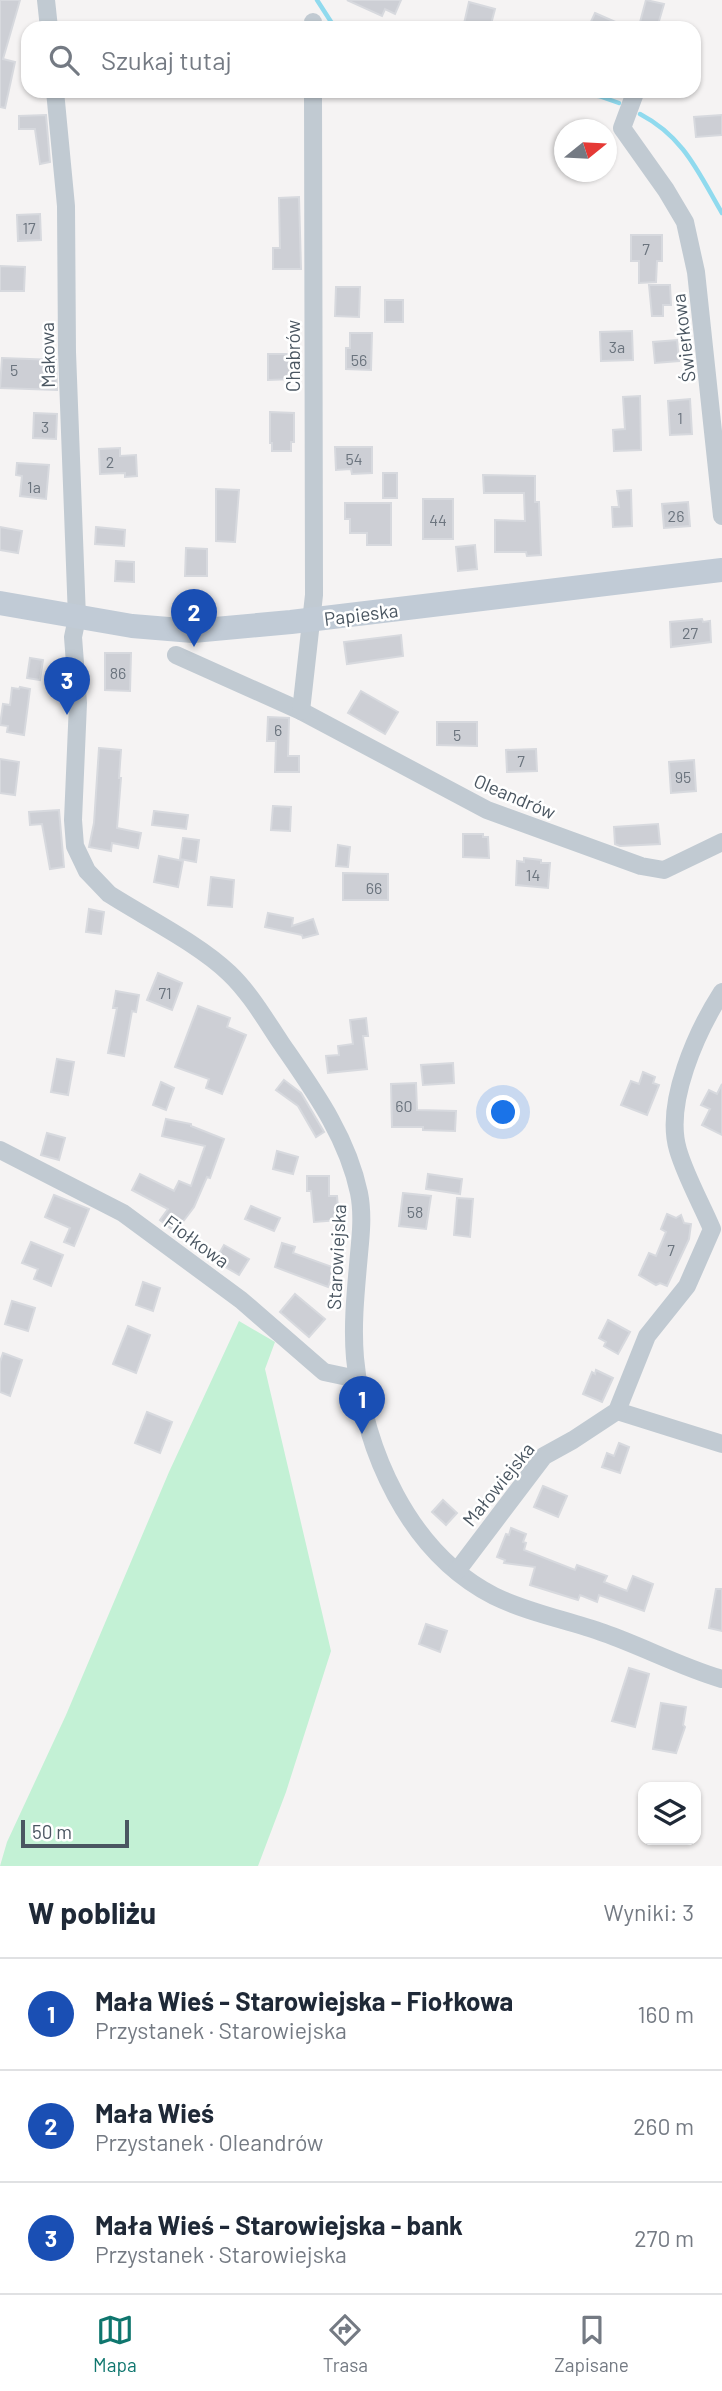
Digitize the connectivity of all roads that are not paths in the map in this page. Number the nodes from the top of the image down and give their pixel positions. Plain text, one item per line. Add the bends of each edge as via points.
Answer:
1 (46, 0) edge
2 (48, 21) edge
3 (56, 98) edge
4 (313, 98) edge
5 (633, 98) edge
6 (722, 516) edge
7 (722, 570) edge
8 (0, 603) edge
9 (77, 618) junction
10 (310, 620) junction
11 (176, 655) dead end
12 (302, 710) junction
13 (722, 842) edge
14 (722, 992) edge
15 (0, 1150) edge
16 (358, 1379) junction
17 (617, 1411) junction
18 (722, 1444) edge
19 (457, 1571) junction
20 (722, 1679) edge

1 - 2 street
3 - 9 street, Makowa via 66,206
4 - 10 street, Chabrów via 314,595
5 - 6 street, Świerkowa via 622,128 685,222 696,272
7 - 10 street, Papieska
8 - 9 street, Papieska
9 - 10 street, Papieska via 193,631
9 - 16 street, Starowiejska via 75,846 87,871 109,894 228,972 248,994 337,1127 352,1164 362,1220 354,1323
10 - 12 street
11 - 12 street, Oleandrów
12 - 13 street, Oleandrów via 487,810 641,866 664,870
14 - 17 street via 685,1068 674,1118 677,1149 712,1229 687,1286 647,1336
15 - 16 street, Fiołkowa via 123,1213 241,1300 324,1372
16 - 19 street, Starowiejska via 371,1435 391,1483 420,1533
17 - 18 street
17 - 19 street, Małowiejska via 544,1456
19 - 20 street, Starowiejska via 495,1596

